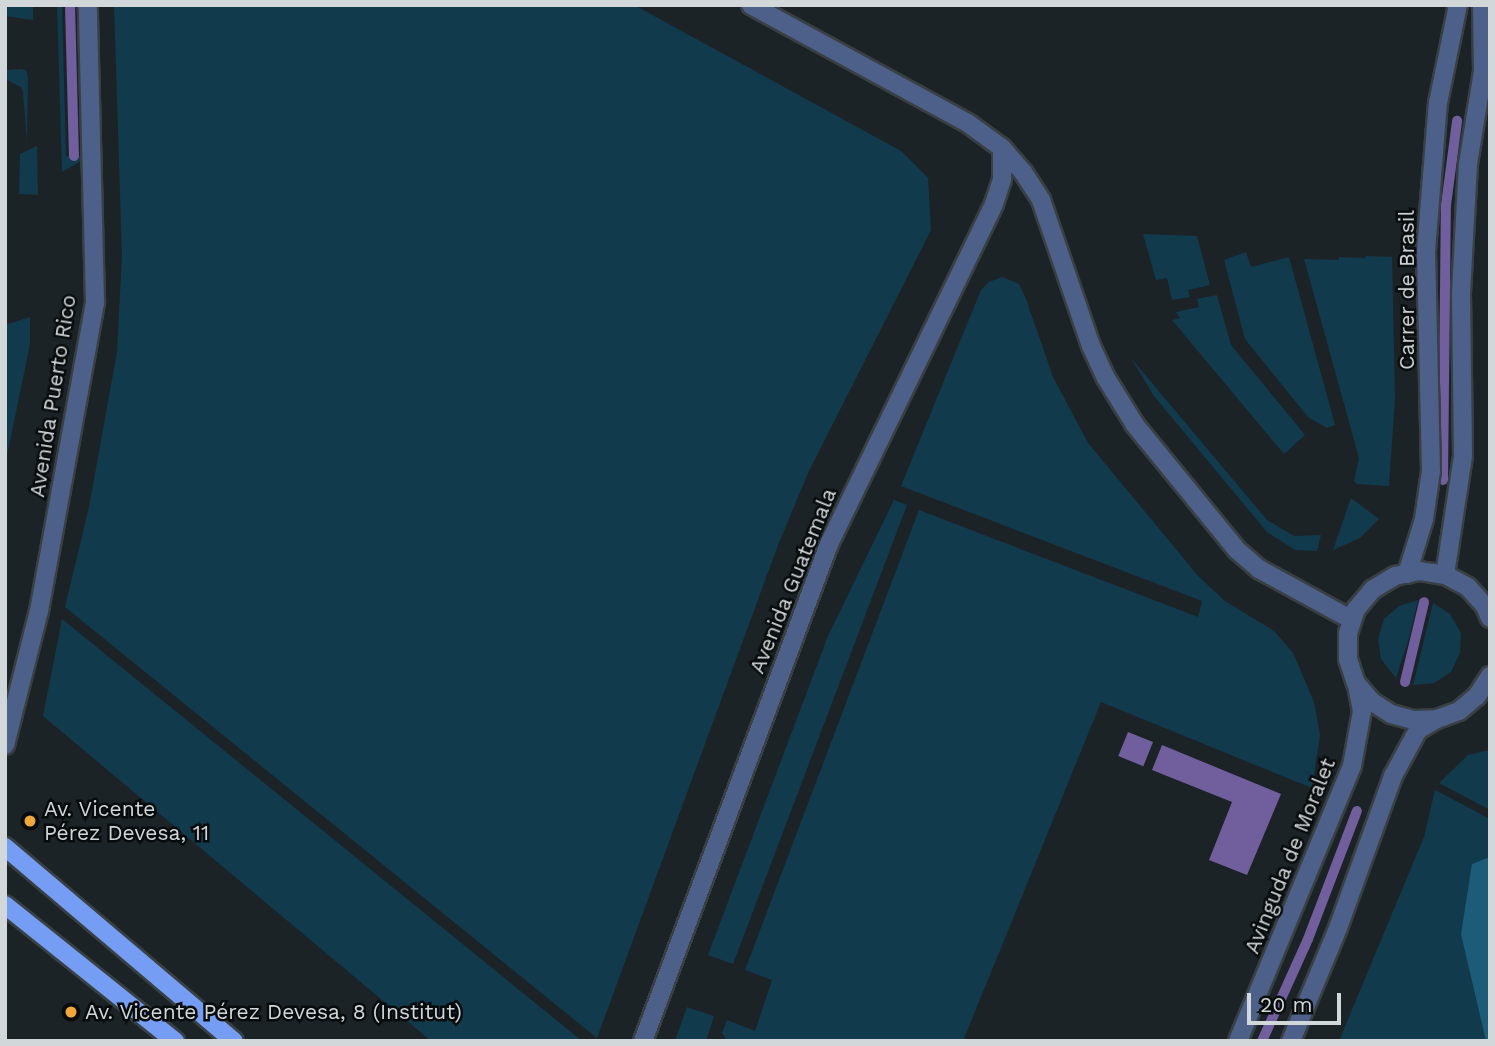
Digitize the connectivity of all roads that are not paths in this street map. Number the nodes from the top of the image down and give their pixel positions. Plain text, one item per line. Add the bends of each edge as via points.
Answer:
1 (88, 5) edge
2 (751, 5) edge
3 (1458, 5) edge
4 (1482, 5) edge
5 (1002, 148) junction
6 (1407, 574) junction
7 (1445, 575) junction
8 (1490, 618) edge
9 (1352, 620) junction
10 (1490, 676) edge
11 (1356, 682) junction
12 (1490, 704) edge
13 (1459, 711) junction
14 (1437, 719) junction
15 (5, 746) edge
16 (5, 847) edge
17 (5, 905) edge
18 (176, 1041) edge
19 (234, 1041) edge
20 (643, 1041) edge
21 (1238, 1041) edge
22 (1291, 1041) edge

1 - 15 street, Avenida Puerto Rico via 95,302 39,611
2 - 5 street via 970,124
3 - 6 street, Carrer de Brasil via 1438,103 1429,201 1426,276 1431,471 1424,519
4 - 7 street via 1483,71 1468,164 1461,293 1462,456
5 - 9 street via 1041,200 1091,346 1135,425 1237,550 1259,569
5 - 20 street, Avenida Guatemala via 1002,180 994,204 829,544
6 - 7 street
6 - 9 street via 1373,589
7 - 8 street via 1468,587
9 - 11 street, Avinguda de Moralet via 1348,659
10 - 13 street via 1477,696
11 - 14 street via 1371,701 1391,714 1413,720
11 - 21 street, Avinguda de Moralet via 1362,711 1352,766
12 - 13 street
13 - 14 street
14 - 22 street via 1418,730 1393,776
16 - 19 main road
17 - 18 main road

